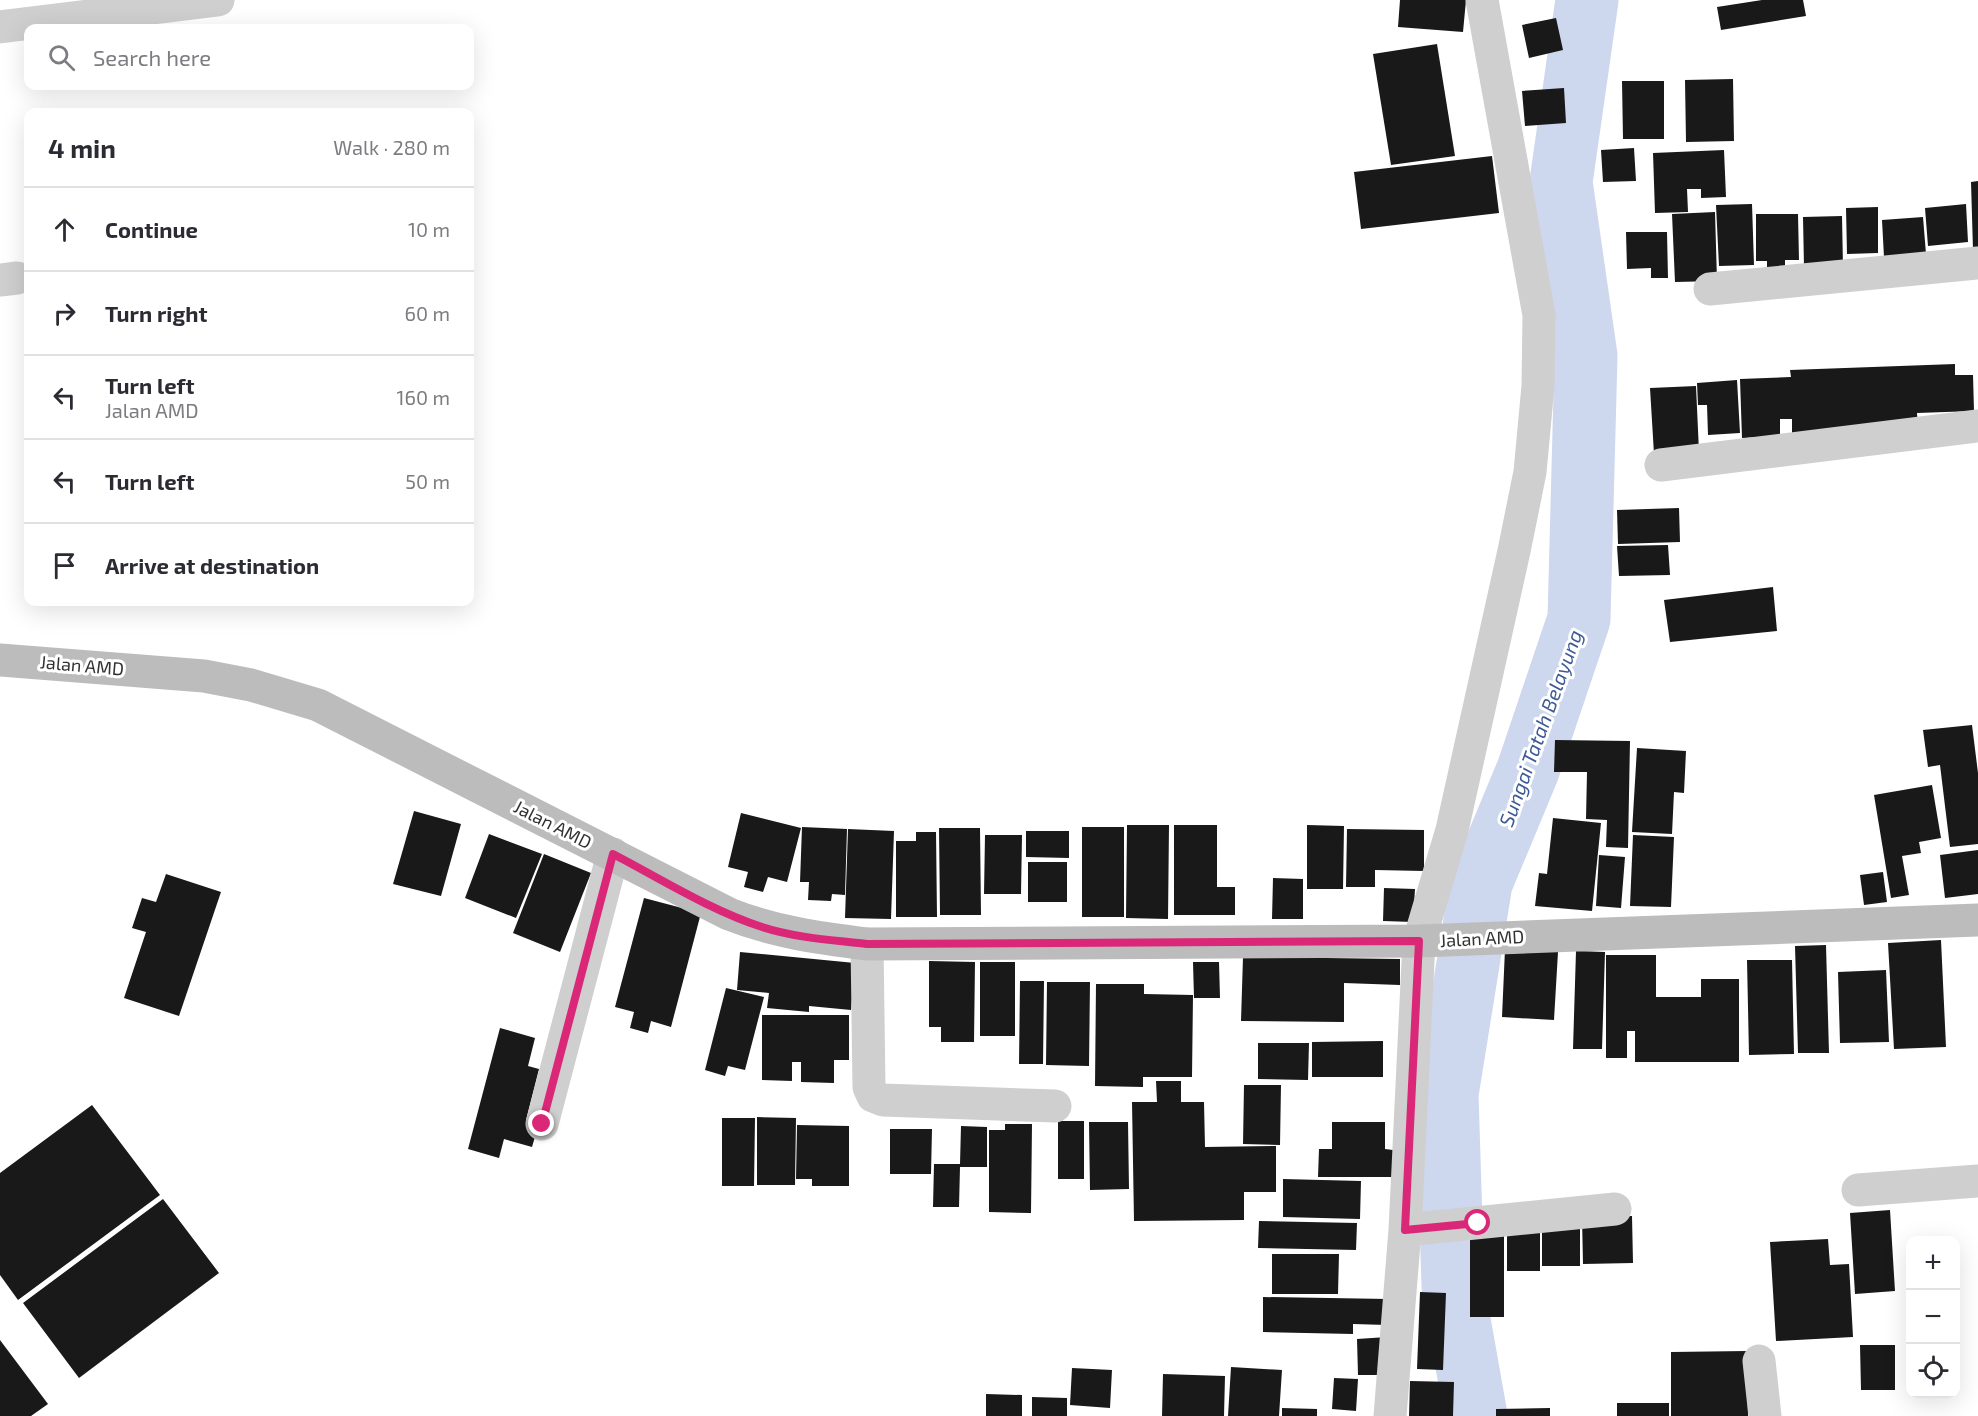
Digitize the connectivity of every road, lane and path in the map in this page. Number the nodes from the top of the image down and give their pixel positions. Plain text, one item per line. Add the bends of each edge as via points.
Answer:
1 (213, 0) edge
2 (218, 0) edge
3 (1482, 0) edge
4 (0, 27) edge
5 (1978, 263) edge
6 (1710, 289) dead end
7 (1978, 426) edge
8 (1661, 465) dead end
9 (0, 660) edge
10 (613, 854) junction
11 (1978, 920) edge
12 (1431, 940) junction
13 (867, 944) junction
14 (1055, 1106) dead end
15 (542, 1124) dead end
16 (1978, 1180) edge
17 (1858, 1190) dead end
18 (1615, 1209) dead end
19 (1405, 1230) junction
20 (1759, 1361) dead end
21 (1390, 1416) edge
22 (1765, 1416) edge

1 - 2 street
1 - 4 street
3 - 12 street via 1539,315 1538,386 1530,472
5 - 6 street
7 - 8 street
9 - 10 street, Jalan AMD via 204,676 318,705
10 - 13 street, Jalan AMD via 729,914 763,927
10 - 15 street
11 - 12 street, Jalan AMD
12 - 13 street, Jalan AMD
12 - 19 street
13 - 14 street via 869,1087 873,1096 883,1100
16 - 17 street
18 - 19 street
19 - 21 street
20 - 22 street

